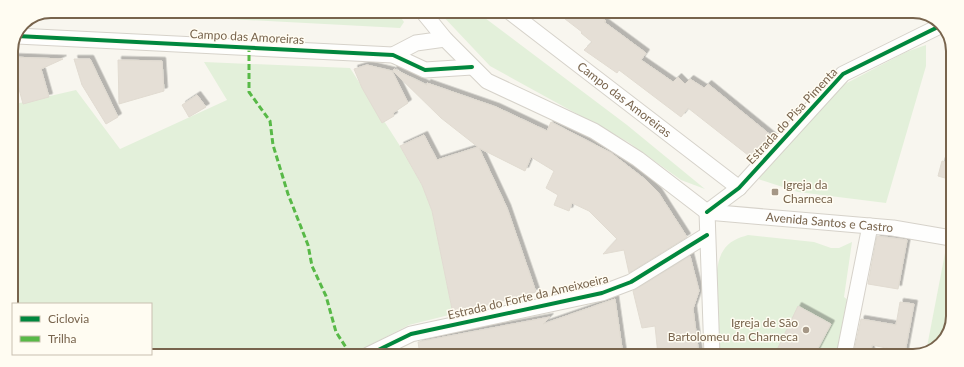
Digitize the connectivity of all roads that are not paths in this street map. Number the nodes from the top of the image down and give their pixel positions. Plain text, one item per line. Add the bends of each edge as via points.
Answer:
1 (428, 18) edge
2 (518, 18) edge
3 (936, 28) edge
4 (22, 36) edge
5 (445, 39) junction
6 (393, 55) junction
7 (472, 67) junction
8 (739, 188) junction
9 (707, 212) junction
10 (870, 226) junction
11 (707, 235) junction
12 (946, 237) edge
13 (380, 349) edge
14 (712, 349) edge
15 (845, 349) edge

1 - 5 street
2 - 8 street, Campo das Amoreiras
3 - 8 street, Estrada do Pisa Pimenta via 843,74
4 - 6 street, Campo das Amoreiras
5 - 6 street via 416,42
5 - 7 street
6 - 7 street, Campo das Amoreiras via 425,70
7 - 9 street via 487,81 594,132 638,159
8 - 9 street, Estrada do Pisa Pimenta
9 - 10 street, Avenida Santos e Castro
9 - 11 street
10 - 12 street, Avenida Santos e Castro
10 - 15 street
11 - 13 street, Estrada do Forte da Ameixoeira via 631,282 602,293 411,334
11 - 14 street

